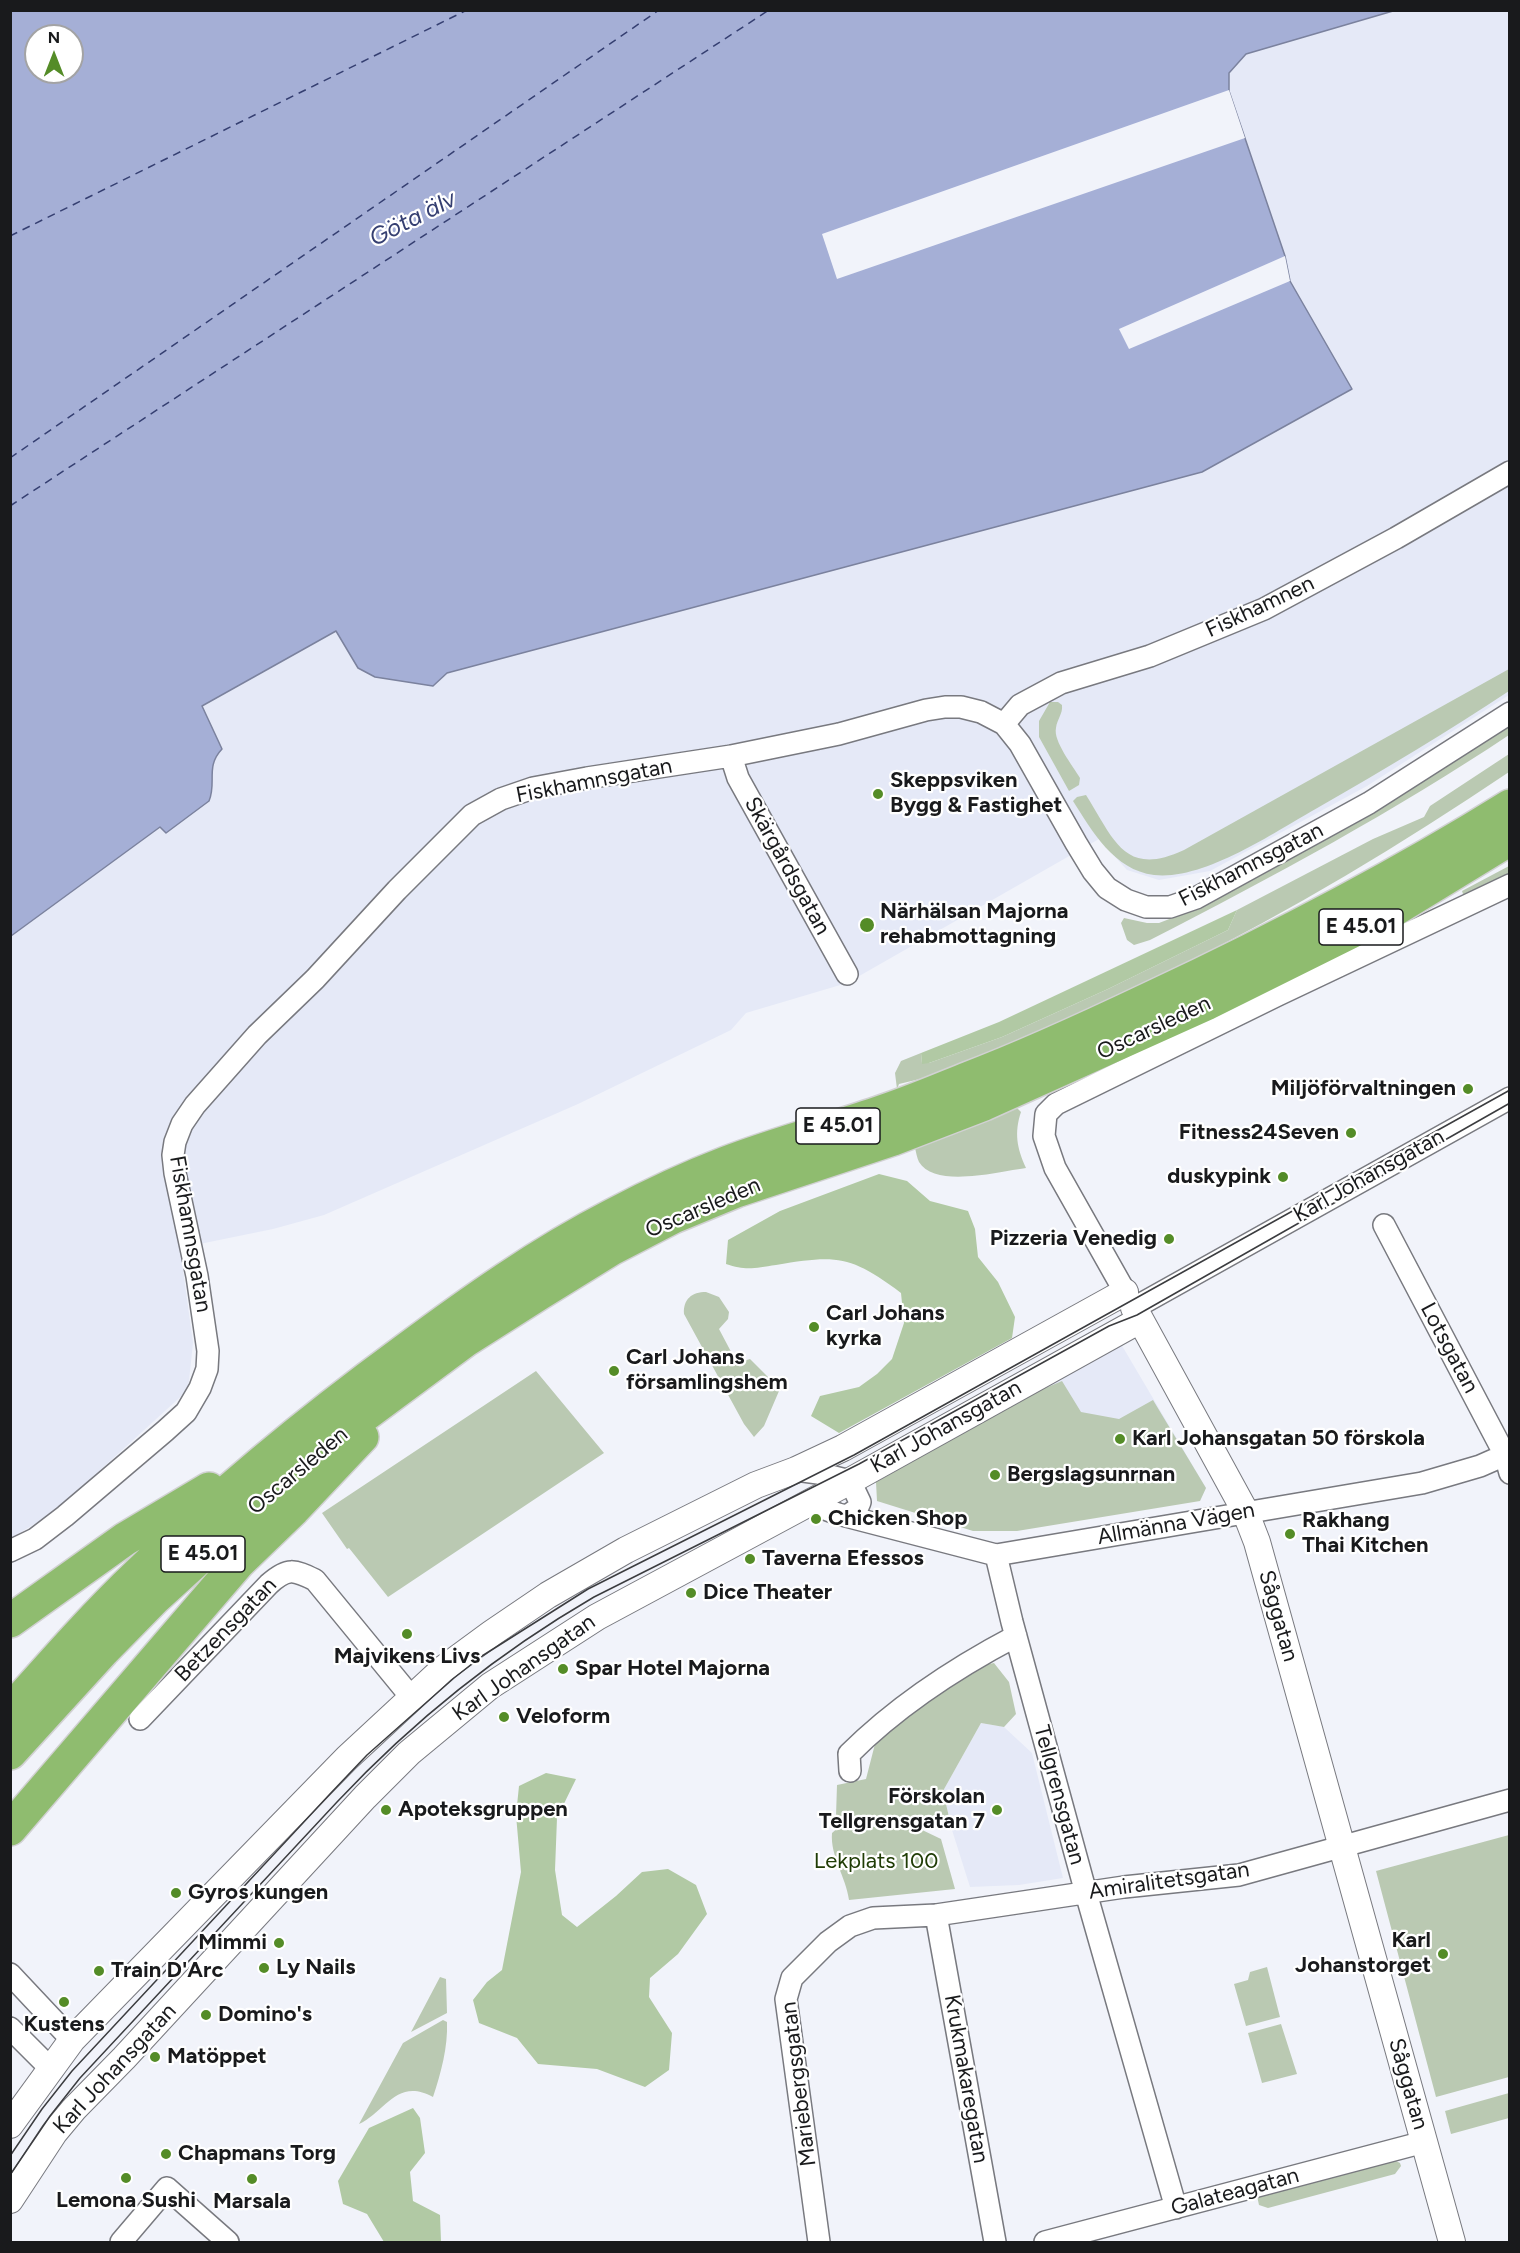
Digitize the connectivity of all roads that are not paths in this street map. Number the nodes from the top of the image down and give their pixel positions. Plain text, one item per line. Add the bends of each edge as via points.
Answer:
1 (1509, 472) edge
2 (1509, 712) edge
3 (1004, 724) junction
4 (731, 756) junction
5 (1509, 806) edge
6 (1509, 839) edge
7 (1508, 890) edge
8 (847, 974) dead end
9 (1509, 1098) edge
10 (1384, 1225) dead end
11 (1133, 1307) junction
12 (416, 1377) junction
13 (278, 1448) junction
14 (1507, 1464) edge
15 (796, 1470) junction
16 (850, 1481) junction
17 (809, 1503) junction
18 (1245, 1511) junction
19 (846, 1516) junction
20 (10, 1551) edge
21 (996, 1555) junction
22 (10, 1621) edge
23 (1016, 1636) junction
24 (411, 1697) junction
25 (10, 1711) edge
26 (140, 1719) dead end
27 (10, 1753) edge
28 (850, 1771) dead end
29 (1509, 1800) edge
30 (10, 1829) edge
31 (1344, 1846) junction
32 (1086, 1893) junction
33 (936, 1915) junction
34 (828, 1942) joint
35 (10, 1974) edge
36 (10, 2028) edge
37 (72, 2040) junction
38 (50, 2068) junction
39 (10, 2125) edge
40 (1424, 2142) junction
41 (10, 2200) edge
42 (1176, 2208) junction
43 (121, 2242) edge
44 (228, 2242) edge
45 (819, 2242) edge
46 (995, 2242) edge
47 (1045, 2242) edge
48 (1452, 2242) edge

1 - 3 street, Fiskhamnen via 1264,609 1150,656 1061,683 1020,705
2 - 3 street, Fiskhamnsgatan via 1369,803 1196,898 1170,907 1146,907 1107,888
3 - 4 street, Fiskhamnsgatan via 981,712 945,707
4 - 8 street, Skärgårdsgatan via 738,778
4 - 20 street, Fiskhamnsgatan via 533,788 472,815 257,1035 195,1105 175,1142 175,1173 208,1351 200,1388 186,1412 165,1431 36,1539
5 - 13 highway, Oscarsleden / E 45.01 via 1433,854 1305,924 1081,1031 883,1111 728,1162 608,1218 453,1315
6 - 12 highway, Oscarsleden / E 45.01 via 1389,913 1093,1056 984,1104 673,1217 540,1293
7 - 11 street, Såggatan via 1288,989 1056,1104 1046,1114 1044,1136 1055,1168
9 - 11 street, Karl Johansgatan
10 - 14 street, Lotsgatan
11 - 15 street, Karl Johansgatan
11 - 16 street, Karl Johansgatan
11 - 18 street, Såggatan
12 - 27 highway, Oscarsleden / E 45.01 via 319,1449 155,1598
12 - 30 highway via 302,1501 239,1562
13 - 22 highway via 125,1539
13 - 25 highway, Oscarsleden / E 45.01 via 140,1572
14 - 18 street, Allmänna Vägen via 1480,1466 1422,1483
15 - 16 street
15 - 24 street, Karl Johansgatan via 702,1511 573,1580 492,1633
16 - 17 street, Karl Johansgatan
16 - 19 street via 860,1502
17 - 19 street, Allmänna Vägen
17 - 41 street, Karl Johansgatan via 597,1617 490,1686 429,1735 365,1797 74,2109
18 - 21 street, Allmänna Vägen
18 - 31 street, Såggatan
19 - 21 street, Allmänna Vägen
21 - 23 street, Tellgrensgatan
23 - 28 street via 917,1697 875,1728 849,1754
23 - 32 street, Tellgrensgatan
24 - 26 street, Betzensgatan via 315,1580 295,1570 280,1574 269,1584
24 - 37 street, Karl Johansgatan
29 - 31 street, Amiralitetsgatan
31 - 32 street, Amiralitetsgatan via 1239,1875
31 - 40 street, Såggatan
32 - 33 street, Amiralitetsgatan
32 - 42 street, Tellgrensgatan
33 - 34 street, Amiralitetsgatan via 873,1918 850,1926
33 - 46 street, Krukmakaregatan
34 - 45 street, Mariebergsgatan via 792,1978 786,1999
35 - 37 street
36 - 38 street
37 - 38 street, Karl Johansgatan
38 - 39 street, Karl Johansgatan
40 - 42 street, Galateagatan
40 - 48 street, Såggatan
42 - 47 street, Galateagatan
43 - 44 street via 167,2188

